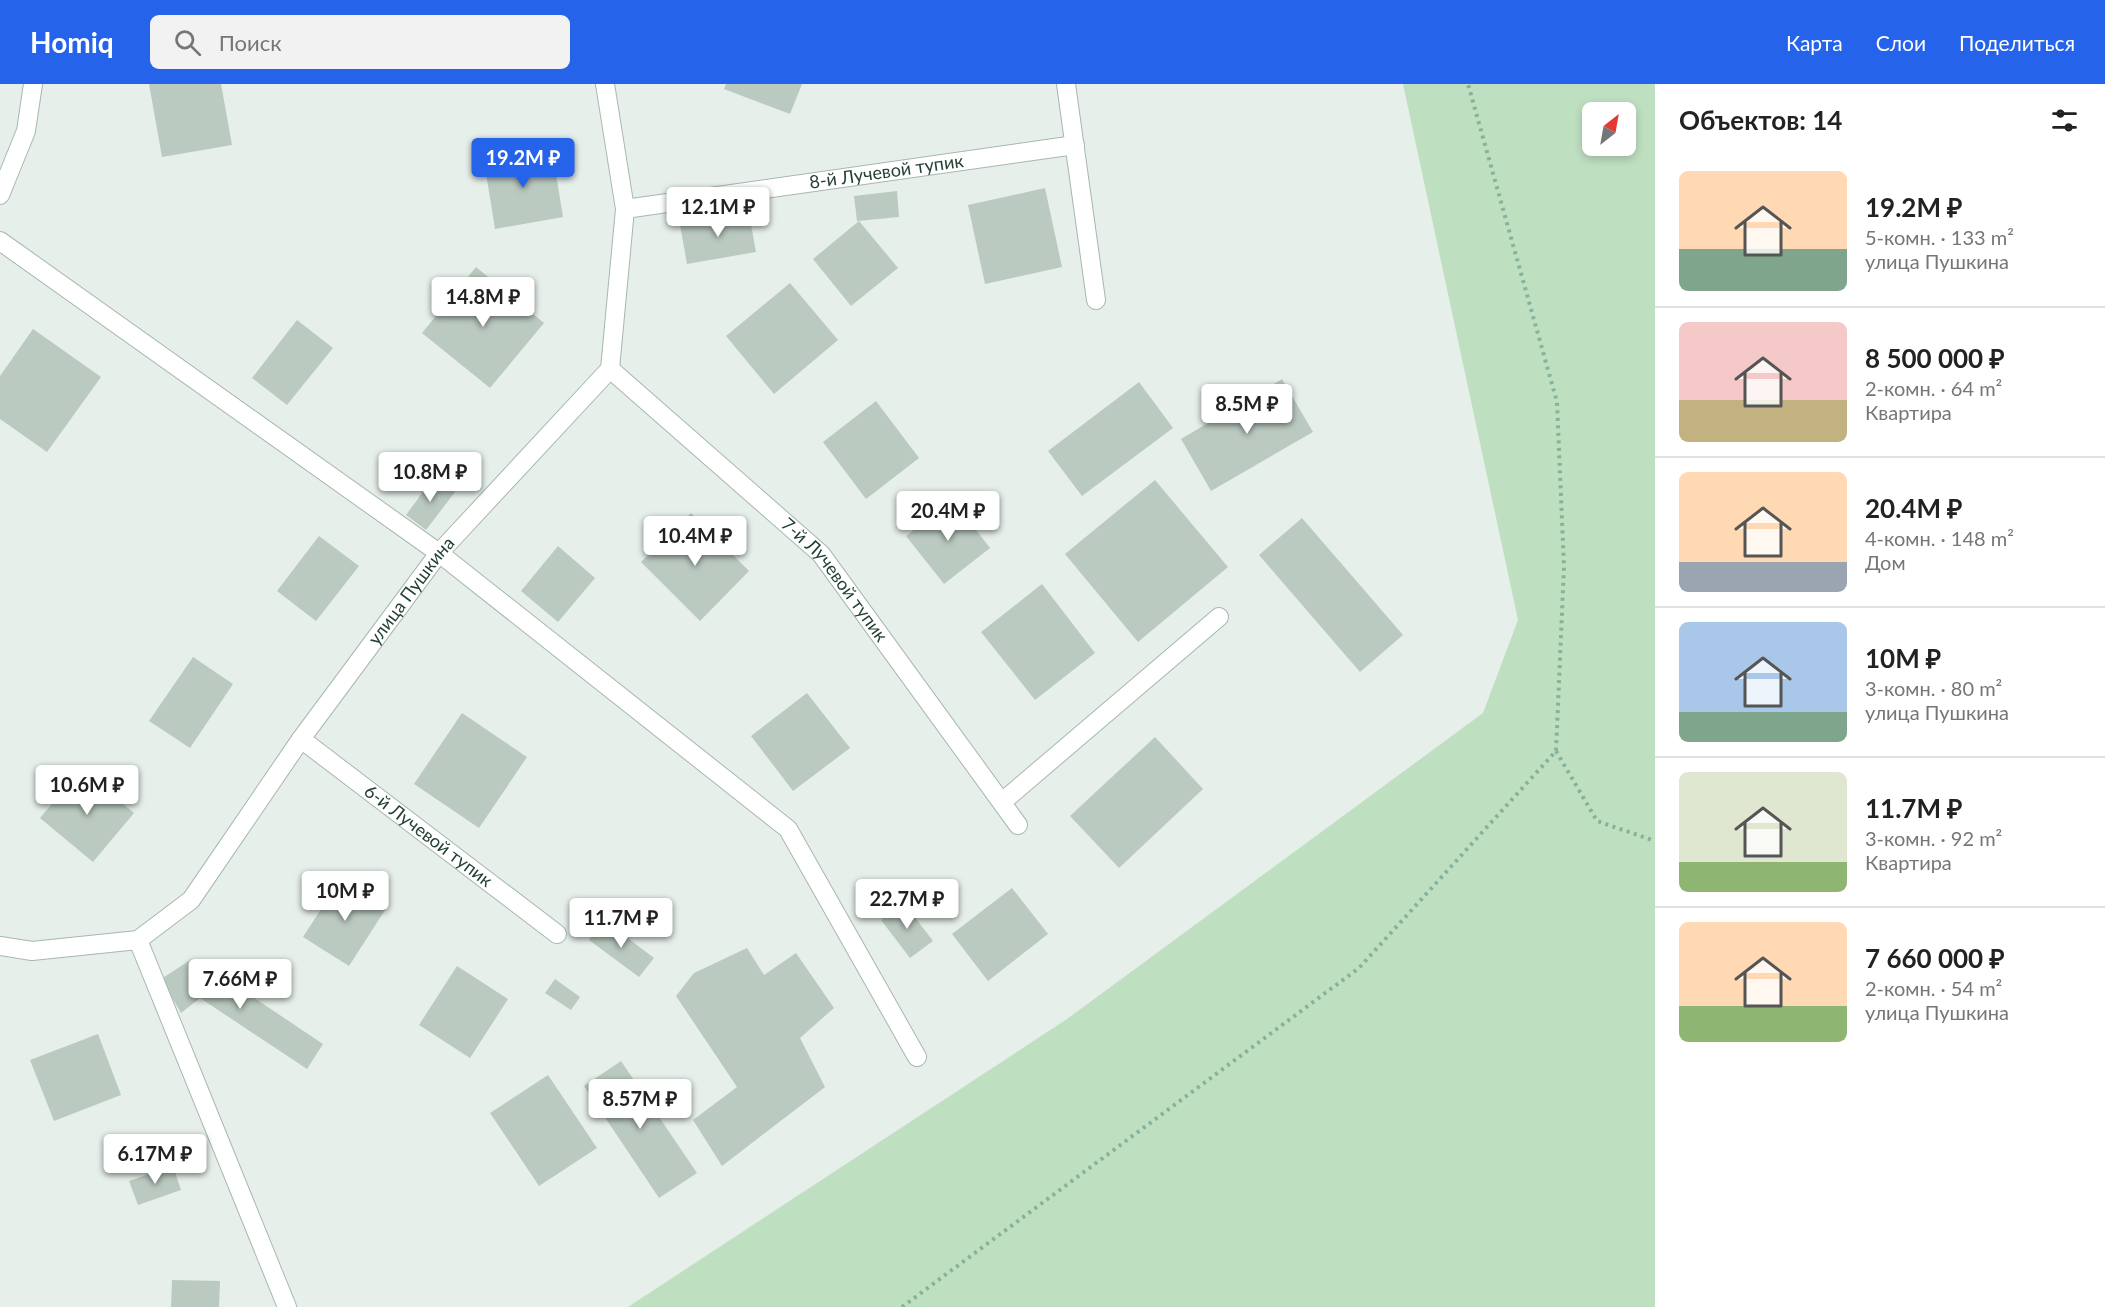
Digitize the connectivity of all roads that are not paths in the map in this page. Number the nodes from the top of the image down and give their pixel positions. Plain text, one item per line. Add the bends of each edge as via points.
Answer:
1 (33, 84) edge
2 (605, 84) edge
3 (1066, 84) edge
4 (1075, 145) junction
5 (0, 195) edge
6 (625, 209) junction
7 (0, 241) edge
8 (1095, 300) dead end
9 (610, 369) junction
10 (439, 553) junction
11 (1219, 617) dead end
12 (301, 739) junction
13 (1002, 802) junction
14 (1018, 825) dead end
15 (558, 934) dead end
16 (138, 940) junction
17 (0, 946) edge
18 (917, 1057) dead end
19 (287, 1307) edge

1 - 5 street via 26,131
2 - 6 street
3 - 4 street
4 - 6 street, 8-й Лучевой тупик
4 - 8 street
6 - 9 street
7 - 10 street
9 - 10 street, улица Пушкина
9 - 13 street, 7-й Лучевой тупик via 821,554
10 - 12 street, улица Пушкина
10 - 18 street via 788,829
11 - 13 street
12 - 15 street, 6-й Лучевой тупик
12 - 16 street, улица Пушкина via 191,900
13 - 14 street, 7-й Лучевой тупик
16 - 17 street via 32,951
16 - 19 street

